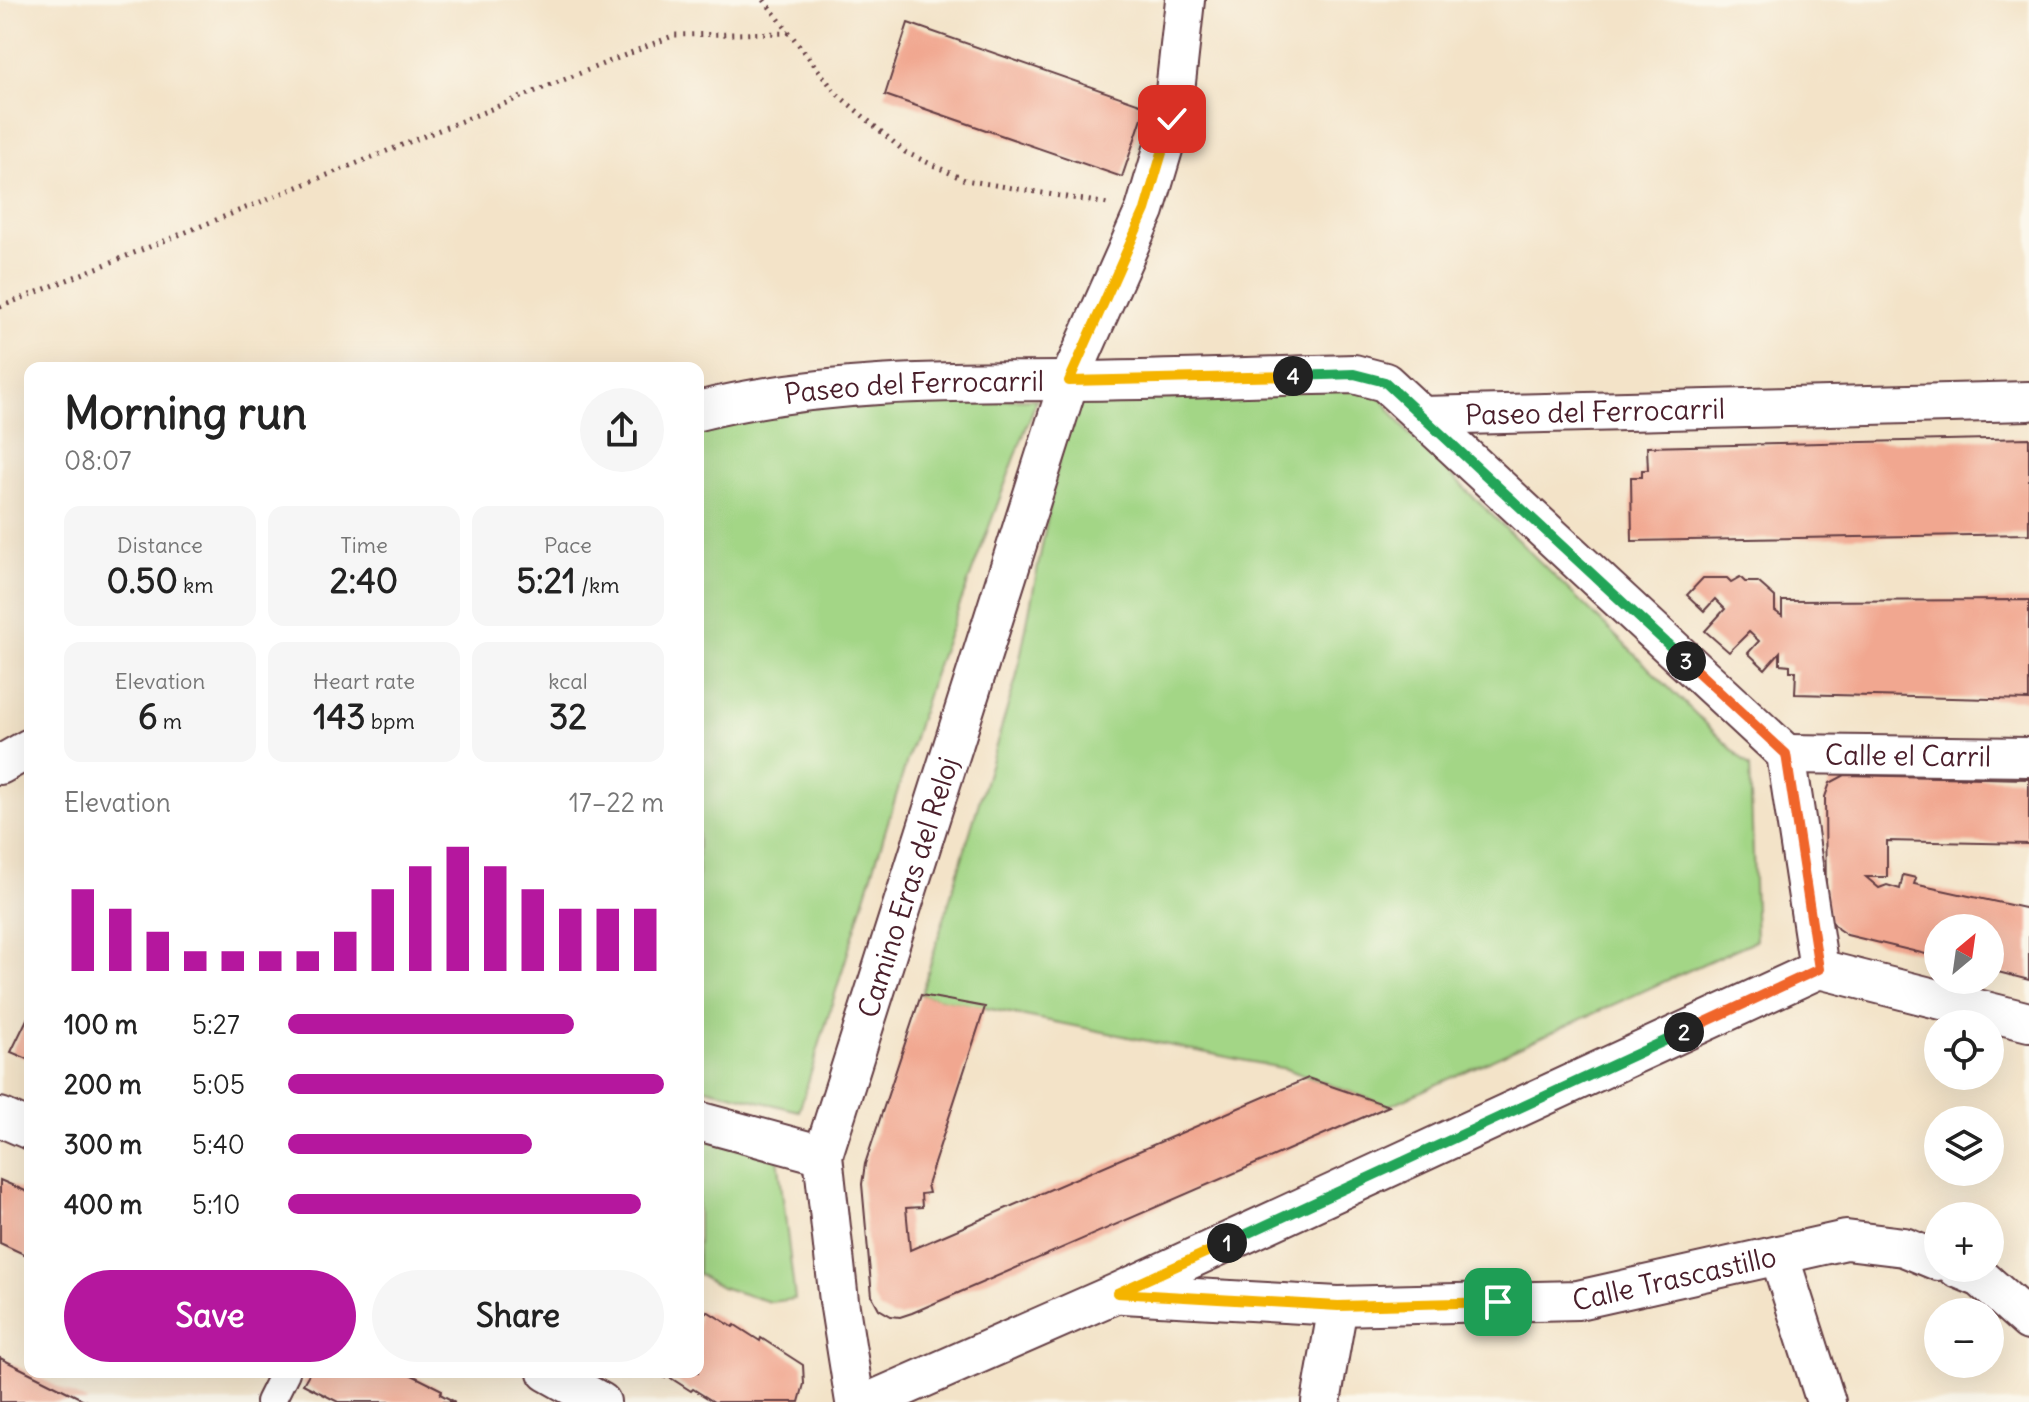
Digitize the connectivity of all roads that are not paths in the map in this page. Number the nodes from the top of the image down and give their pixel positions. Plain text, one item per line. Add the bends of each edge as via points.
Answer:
1 (1185, 0) edge
2 (1069, 381) junction
3 (2029, 401) edge
4 (704, 410) edge
5 (1421, 416) junction
6 (24, 751) edge
7 (1786, 754) junction
8 (2029, 757) edge
9 (0, 765) edge
10 (1819, 969) junction
11 (2029, 1022) edge
12 (0, 1117) edge
13 (704, 1123) edge
14 (24, 1127) edge
15 (823, 1155) junction
16 (1779, 1255) junction
17 (1924, 1255) edge
18 (1985, 1282) edge
19 (1117, 1293) junction
20 (1338, 1306) junction
21 (2029, 1321) edge
22 (282, 1378) edge
23 (558, 1378) edge
24 (270, 1402) edge
25 (601, 1402) edge
26 (855, 1402) edge
27 (869, 1402) edge
28 (1321, 1402) edge
29 (1826, 1402) edge

1 - 2 street, Camino Eras del Reloj via 1172,119 1145,210
2 - 4 street, Paseo del Ferrocarril via 884,385 750,398
2 - 5 street, Paseo del Ferrocarril via 1354,374 1385,382
2 - 15 street, Camino Eras del Reloj
3 - 5 street, Paseo del Ferrocarril
5 - 7 street
6 - 9 street
7 - 8 street, Calle el Carril
7 - 10 street
10 - 11 street
10 - 19 street
12 - 14 street
13 - 15 street
15 - 26 street, Camino Eras del Reloj
16 - 17 street, Calle Trascastillo via 1846,1240 1904,1247
16 - 20 street, Calle Trascastillo via 1578,1300
16 - 29 street
18 - 21 street
19 - 20 street, Calle Trascastillo
19 - 27 street
20 - 28 street
22 - 24 street
23 - 25 street

